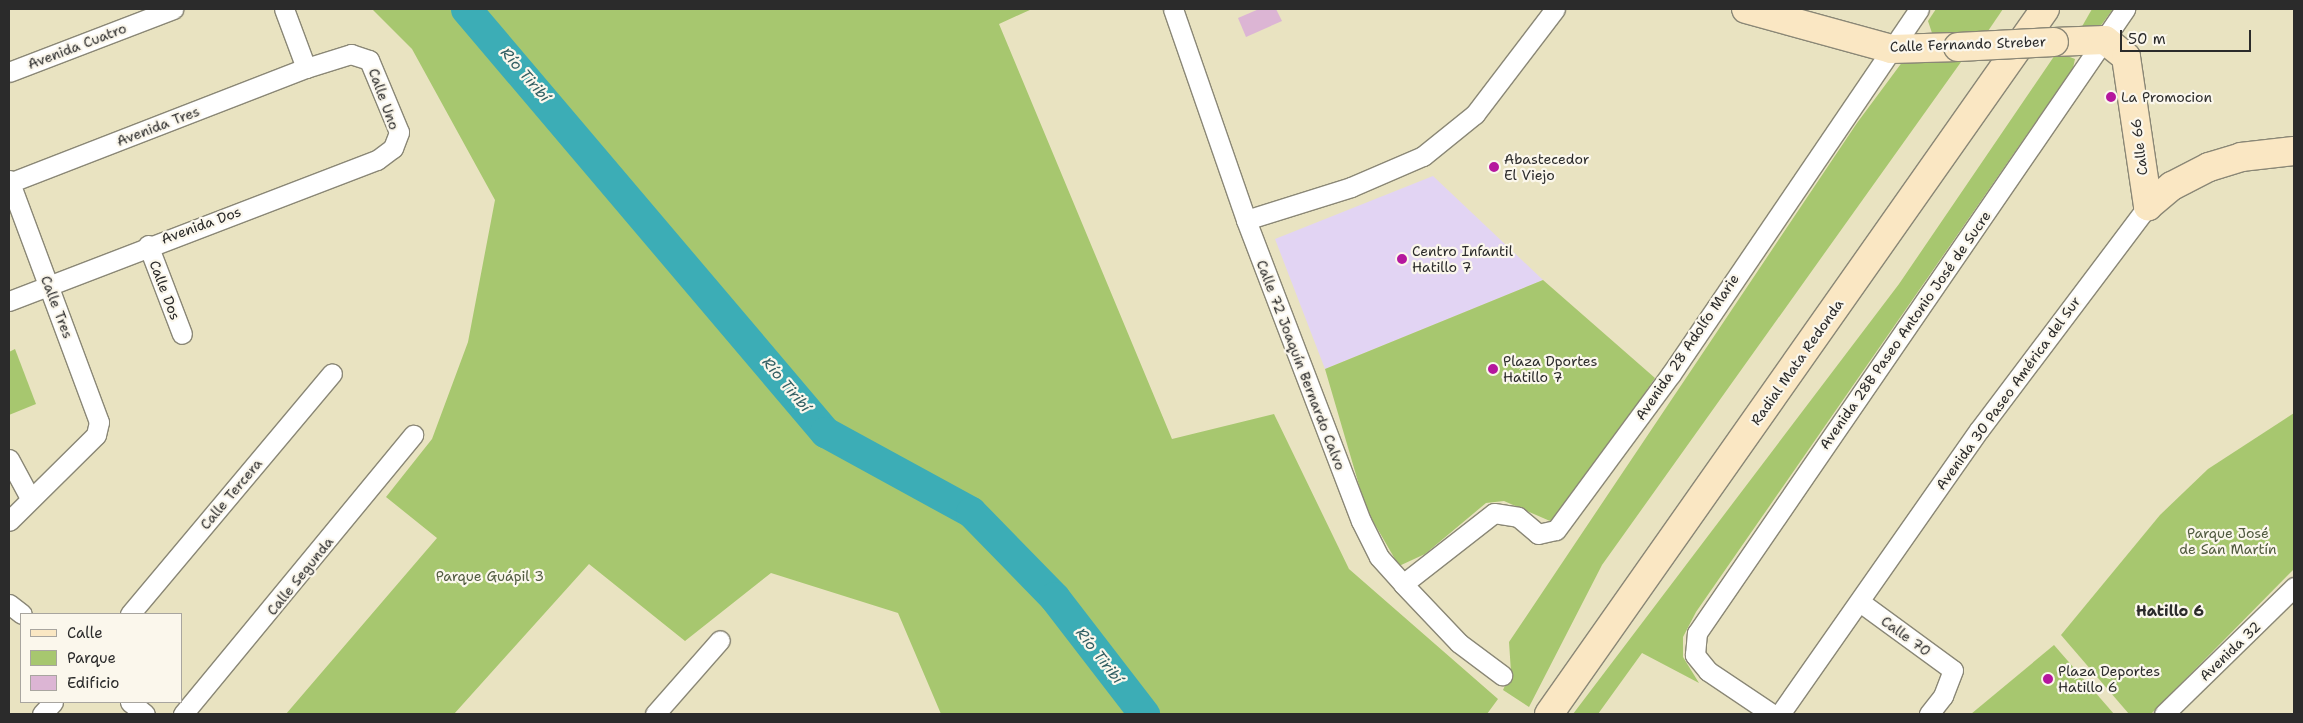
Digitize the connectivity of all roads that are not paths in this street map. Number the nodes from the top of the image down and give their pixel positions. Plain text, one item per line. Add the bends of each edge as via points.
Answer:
1 (173, 9) edge
2 (284, 9) edge
3 (1173, 9) edge
4 (1555, 9) edge
5 (1746, 9) edge
6 (1919, 9) edge
7 (2045, 9) edge
8 (2126, 9) edge
9 (2105, 40) junction
10 (1891, 49) junction
11 (306, 68) junction
12 (9, 72) edge
13 (393, 148) joint
14 (2294, 152) edge
15 (9, 182) edge
16 (2148, 206) junction
17 (1246, 220) junction
18 (148, 245) junction
19 (48, 285) junction
20 (9, 301) edge
21 (182, 334) dead end
22 (332, 373) dead end
23 (413, 436) dead end
24 (9, 459) edge
25 (30, 498) junction
26 (9, 521) edge
27 (1403, 584) junction
28 (2294, 587) edge
29 (1860, 602) junction
30 (9, 604) edge
31 (21, 613) edge
32 (131, 613) edge
33 (720, 640) dead end
34 (1502, 675) dead end
35 (52, 703) edge
36 (131, 703) edge
37 (42, 714) edge
38 (145, 714) edge
39 (183, 714) edge
40 (655, 714) edge
41 (1549, 714) edge
42 (1772, 714) edge
43 (1780, 714) edge
44 (1929, 714) edge
45 (2164, 714) edge

1 - 12 street, Avenida Cuatro
2 - 11 street
3 - 17 street, Calle 72 Joaquín Bernardo Calvo
4 - 17 street via 1475,114 1423,156 1351,187
5 - 10 main road, Calle Fernando Streber
6 - 10 street, Avenida 28 Adolfo Marie
7 - 41 main road, Radial Mata Redonda
8 - 9 street, Avenida 28B Paseo Antonio José de Sucre
9 - 10 main road, Calle Fernando Streber, bridge
9 - 16 main road, Calle 66 via 2126,57 2132,80
9 - 42 street, Avenida 28B Paseo Antonio José de Sucre via 1697,633 1695,655 1708,671
10 - 27 street, Avenida 28 Adolfo Marie via 1671,374 1556,530 1538,534 1518,517 1494,513
11 - 13 street, Calle Uno via 351,54 369,60 399,132
11 - 15 street, Avenida Tres
13 - 18 street, Avenida Dos via 377,160
14 - 16 main road, Avenida 30 Paseo América del Sur via 2241,157 2209,167 2172,186
15 - 19 street, Calle Tres
16 - 29 street, Avenida 30 Paseo América del Sur via 1979,430
17 - 27 street, Calle 72 Joaquín Bernardo Calvo via 1361,521 1379,557
18 - 19 street, Avenida Dos
18 - 21 street, Calle Dos
19 - 20 street, Avenida Dos
19 - 25 street, Calle Tres via 95,404 96,435
22 - 32 street, Calle Tercera
23 - 39 street, Calle Segunda
24 - 25 street
25 - 26 street
27 - 34 street, Calle 72 Joaquín Bernardo Calvo via 1459,643
28 - 45 street, Avenida 32
29 - 43 street, Avenida 30 Paseo América del Sur
29 - 44 street, Calle 70 via 1953,670 1944,696
30 - 31 street
33 - 40 street
35 - 37 street
36 - 38 street

